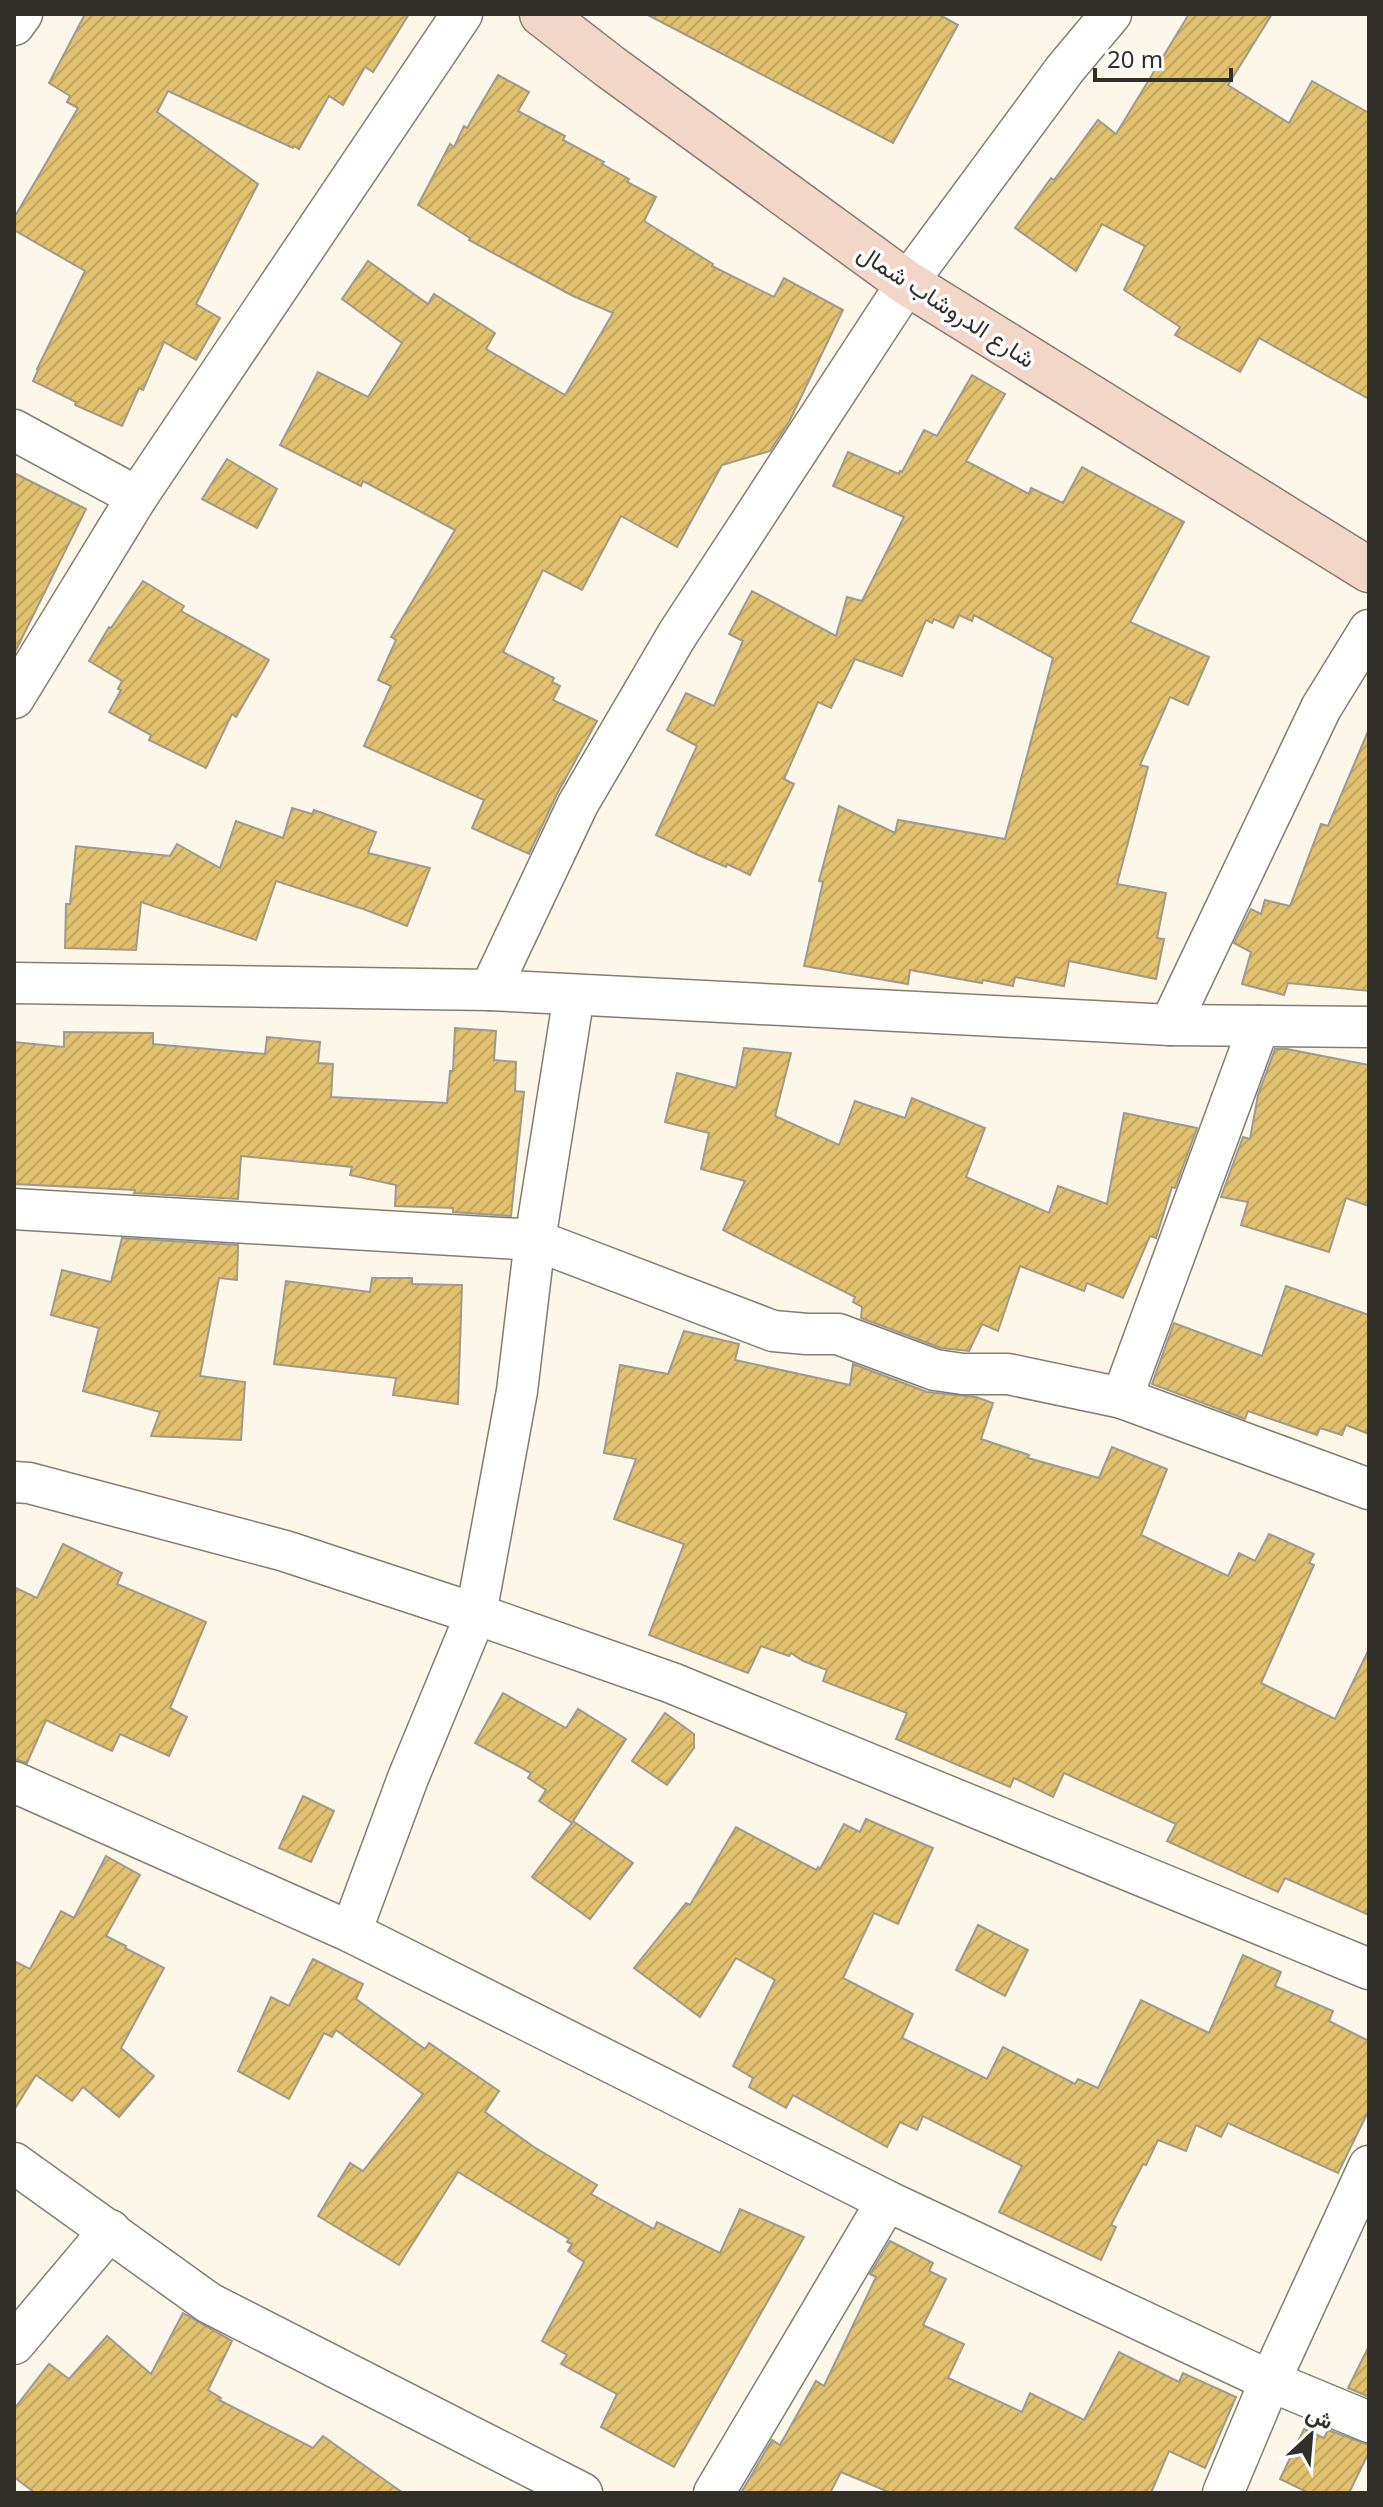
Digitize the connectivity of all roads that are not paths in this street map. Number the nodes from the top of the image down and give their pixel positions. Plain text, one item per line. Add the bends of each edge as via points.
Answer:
1 (22, 14) edge
2 (462, 14) edge
3 (542, 14) edge
4 (1111, 14) edge
5 (14, 25) edge
6 (907, 283) junction
7 (14, 430) edge
8 (137, 497) junction
9 (1369, 570) edge
10 (1369, 630) edge
11 (14, 698) edge
12 (14, 983) edge
13 (490, 990) junction
14 (574, 995) junction
15 (1170, 1025) junction
16 (1259, 1026) junction
17 (1369, 1027) edge
18 (14, 1209) edge
19 (535, 1240) junction
20 (1122, 1398) junction
21 (14, 1482) edge
22 (1369, 1489) edge
23 (476, 1614) junction
24 (14, 1782) edge
25 (351, 1932) junction
26 (1369, 1969) edge
27 (14, 2163) edge
28 (1369, 2166) edge
29 (887, 2201) junction
30 (110, 2230) junction
31 (14, 2344) edge
32 (1270, 2381) junction
33 (1369, 2422) edge
34 (582, 2493) edge
35 (714, 2493) edge
36 (1223, 2493) edge

1 - 5 street
2 - 8 street
3 - 6 street, شارع الدروشاب شمال
4 - 6 street
6 - 9 street, شارع الدروشاب شمال
6 - 13 street via 677,635 578,804
7 - 8 street
8 - 11 street
10 - 15 street via 1321,708
12 - 13 street
13 - 14 street
14 - 15 street
14 - 19 street
15 - 16 street
16 - 17 street
16 - 20 street
18 - 19 street
19 - 20 street via 773,1331 838,1334 935,1370 1008,1374
19 - 23 street via 517,1391
20 - 22 street
21 - 23 street via 285,1551
23 - 25 street
23 - 26 street via 672,1683
24 - 25 street
25 - 29 street
27 - 30 street
28 - 32 street
29 - 32 street
29 - 35 street
30 - 31 street
30 - 34 street via 209,2303
32 - 33 street
32 - 36 street

